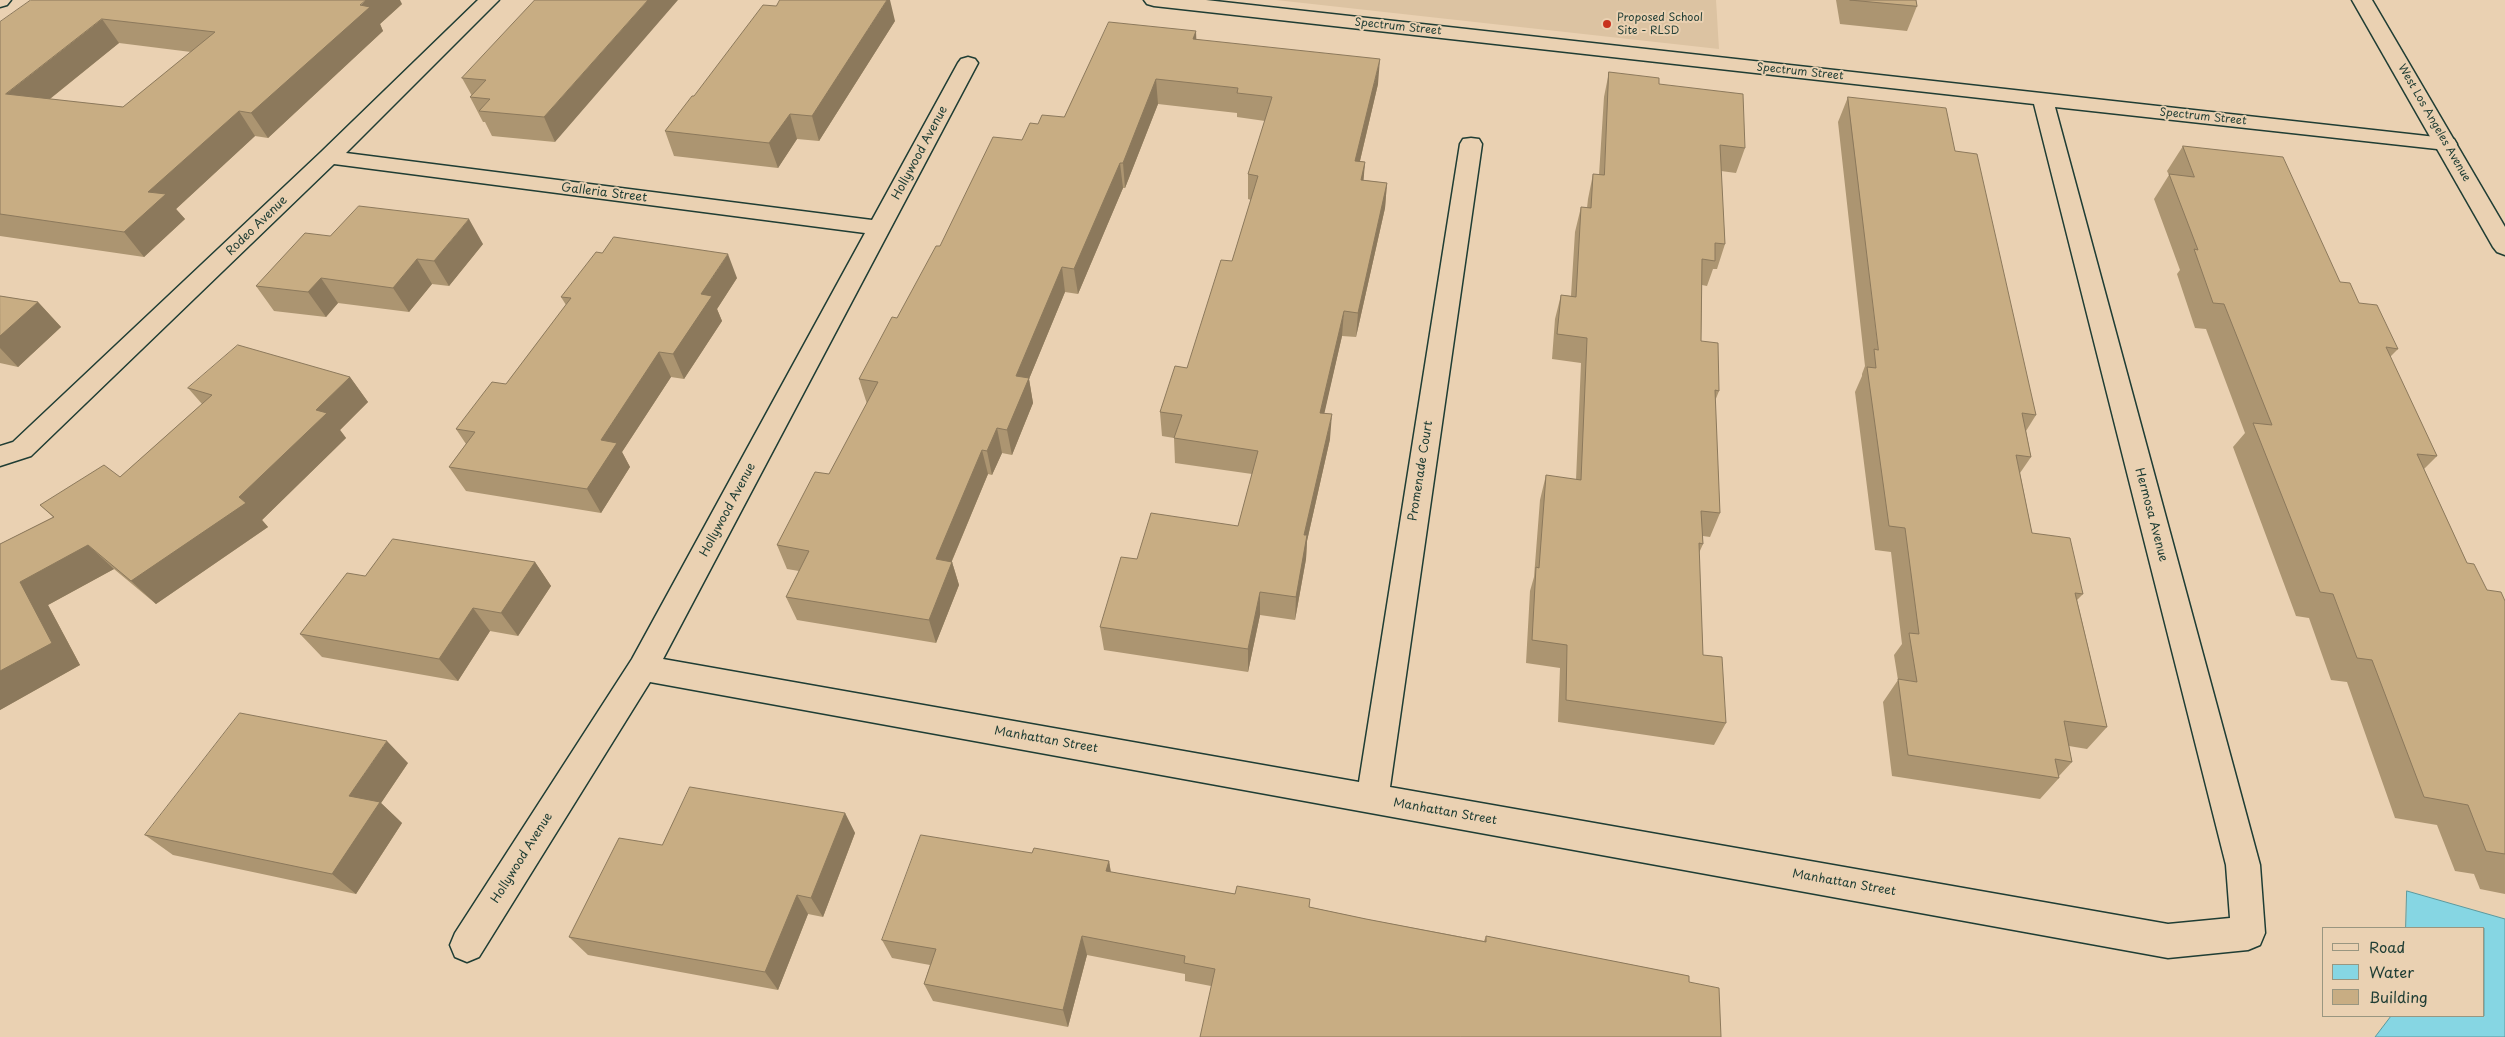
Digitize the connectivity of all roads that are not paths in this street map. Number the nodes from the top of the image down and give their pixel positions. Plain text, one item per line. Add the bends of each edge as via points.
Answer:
1 (489, 0) edge
2 (1154, 0) edge
3 (2362, 0) edge
4 (968, 63) dead end
5 (2042, 99) junction
6 (1471, 144) dead end
7 (2446, 144) junction
8 (329, 157) junction
9 (879, 228) junction
10 (2505, 247) edge
11 (11, 452) edge
12 (643, 668) junction
13 (1372, 799) junction
14 (2248, 933) joint
15 (467, 945) dead end

1 - 8 street, Rodeo Avenue
2 - 5 street, Spectrum Street
3 - 7 street, West Los Angeles Avenue
4 - 9 street, Hollywood Avenue
5 - 7 street, Spectrum Street
5 - 14 street, Hermosa Avenue via 2243,866
6 - 13 street, Promenade Court
7 - 10 street, West Los Angeles Avenue
8 - 9 street, Galleria Street
8 - 11 street, Rodeo Avenue
9 - 12 street, Hollywood Avenue
12 - 13 street, Manhattan Street
12 - 15 street, Hollywood Avenue
13 - 14 street, Manhattan Street via 2168,941

